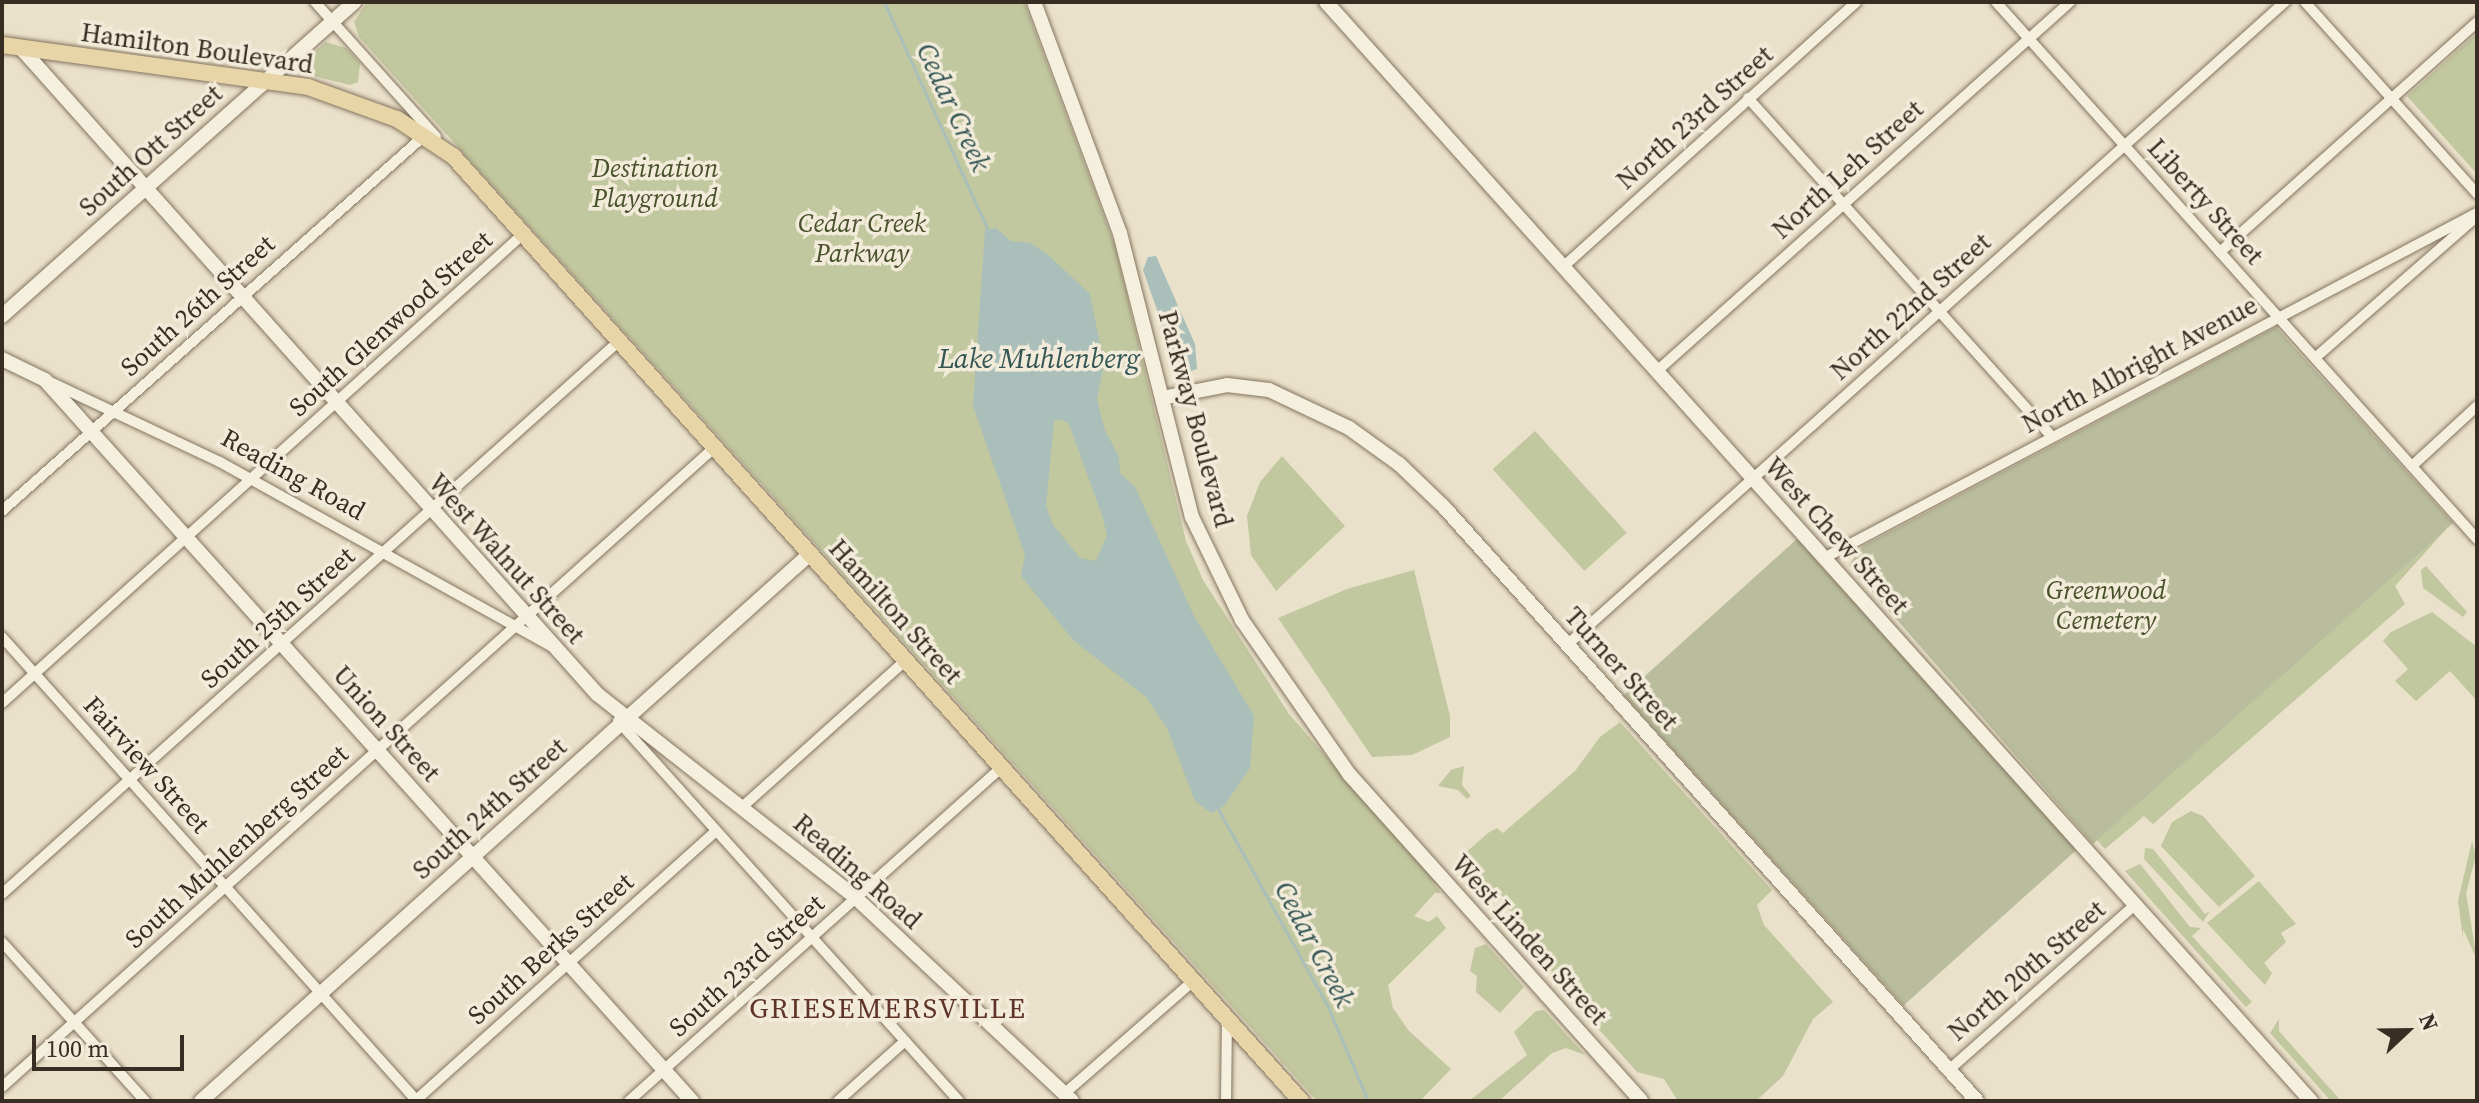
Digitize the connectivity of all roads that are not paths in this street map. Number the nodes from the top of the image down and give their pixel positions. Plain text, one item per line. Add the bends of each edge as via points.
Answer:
1 (315, 2) edge
2 (354, 2) edge
3 (1034, 2) edge
4 (1326, 2) edge
5 (1856, 2) edge
6 (1996, 2) edge
7 (2070, 2) edge
8 (2285, 2) edge
9 (2305, 2) edge
10 (333, 22) junction
11 (2477, 22) edge
12 (2029, 39) junction
13 (2, 45) edge
14 (20, 47) junction
15 (267, 79) junction
16 (1748, 98) junction
17 (2391, 98) junction
18 (425, 135) junction
19 (2124, 146) junction
20 (453, 156) junction
21 (144, 191) junction
22 (2477, 194) edge
23 (1843, 204) junction
24 (2477, 215) edge
25 (523, 234) junction
26 (2220, 252) junction
27 (1563, 267) junction
28 (240, 297) junction
29 (1939, 311) junction
30 (2, 316) edge
31 (2278, 316) junction
32 (619, 341) junction
33 (2315, 358) junction
34 (2, 359) edge
35 (1657, 371) junction
36 (45, 380) junction
37 (1162, 398) junction
38 (335, 403) junction
39 (2477, 406) edge
40 (114, 411) junction
41 (91, 432) junction
42 (2051, 436) junction
43 (715, 447) junction
44 (2412, 466) junction
45 (1752, 478) junction
46 (250, 480) junction
47 (2, 511) edge
48 (430, 511) junction
49 (186, 538) junction
50 (2477, 539) edge
51 (384, 552) junction
52 (811, 553) junction
53 (1824, 558) junction
54 (521, 622) junction
55 (2, 637) edge
56 (281, 644) junction
57 (1567, 645) junction
58 (906, 660) junction
59 (35, 674) junction
60 (597, 694) joint
61 (2, 703) edge
62 (624, 720) junction
63 (377, 751) junction
64 (1002, 767) junction
65 (130, 781) junction
66 (741, 808) junction
67 (1381, 811) joint
68 (716, 831) junction
69 (473, 857) junction
70 (225, 887) junction
71 (2, 894) edge
72 (856, 898) junction
73 (2135, 905) junction
74 (812, 937) junction
75 (2, 942) edge
76 (568, 963) junction
77 (1193, 981) junction
78 (321, 993) junction
79 (1227, 1017) junction
80 (74, 1023) junction
81 (905, 1041) junction
82 (664, 1070) junction
83 (1949, 1070) junction
84 (2, 1087) edge
85 (1068, 1098) edge
86 (145, 1101) edge
87 (201, 1101) edge
88 (416, 1101) edge
89 (629, 1101) edge
90 (692, 1101) edge
91 (838, 1101) edge
92 (959, 1101) edge
93 (1226, 1101) edge
94 (1301, 1101) edge
95 (1641, 1101) edge
96 (1977, 1101) edge
97 (2311, 1101) edge

1 - 10 street, Hamilton Street
2 - 10 street, South Ott Street
3 - 37 street, Parkway Boulevard via 1108,196
4 - 27 street, West Chew Street
5 - 16 street, North 23rd Street
6 - 12 street, Liberty Street
7 - 12 street, North Leh Street
8 - 19 street, North 22nd Street
9 - 17 street
10 - 15 street, South Ott Street
10 - 20 street, Hamilton Street
11 - 17 street
12 - 19 street, Liberty Street
12 - 23 street, North Leh Street
13 - 14 main road, Hamilton Boulevard
14 - 15 main road, Hamilton Boulevard
14 - 21 street, West Walnut Street
15 - 18 main road, Hamilton Boulevard via 351,100
15 - 21 street, South Ott Street
16 - 23 street
16 - 27 street, North 23rd Street
17 - 22 street
17 - 26 street
18 - 20 main road, Hamilton Street
18 - 28 street, South 26th Street
19 - 26 street, Liberty Street
19 - 29 street, North 22nd Street
20 - 25 main road, Hamilton Street
21 - 28 street, West Walnut Street
21 - 30 street, South Ott Street
23 - 29 street
23 - 35 street, North Leh Street
24 - 31 street, North Albright Avenue
24 - 33 street
25 - 32 main road, Hamilton Street
25 - 38 street, South Glenwood Street
26 - 31 street, Liberty Street
27 - 35 street, West Chew Street
28 - 38 street, West Walnut Street
28 - 40 street, South 26th Street
29 - 42 street
29 - 45 street, North 22nd Street
31 - 33 street, Liberty Street
31 - 42 street, North Albright Avenue
32 - 43 main road, Hamilton Street
32 - 48 street, South 25th Street
33 - 44 street, Liberty Street
34 - 36 street, Reading Road
35 - 45 street, West Chew Street
36 - 40 street, Reading Road
36 - 41 street, Union Street
37 - 57 street, Turner Street via 1250,385 1349,428 1421,484
37 - 67 street, Parkway Boulevard via 1192,517 1224,586 1301,711
38 - 46 street, South Glenwood Street
38 - 48 street, West Walnut Street
39 - 44 street
40 - 41 street, South 26th Street
40 - 46 street, Reading Road
41 - 47 street, South 26th Street
41 - 49 street, Union Street
42 - 53 street, North Albright Avenue
43 - 52 main road, Hamilton Street
43 - 54 street, South Muhlenberg Street
44 - 50 street, Liberty Street
45 - 53 street, West Chew Street
45 - 57 street, North 22nd Street
46 - 49 street, South Glenwood Street
46 - 51 street, Reading Road
48 - 51 street, South 25th Street
48 - 54 street, West Walnut Street
49 - 56 street, Union Street
49 - 59 street, South Glenwood Street
51 - 54 street, Reading Road
51 - 56 street, South 25th Street
52 - 58 main road, Hamilton Street
52 - 62 street, South 24th Street
53 - 73 street, West Chew Street
54 - 60 street, West Walnut Street
54 - 63 street, South Muhlenberg Street
55 - 59 street, Fairview Street
56 - 63 street, Union Street
56 - 65 street, South 25th Street
57 - 83 street, Turner Street
58 - 64 main road, Hamilton Street
58 - 66 street
59 - 61 street, South Glenwood Street
59 - 65 street, Fairview Street
60 - 62 street, Reading Road
62 - 66 street, Reading Road
62 - 68 street
62 - 69 street, South 24th Street
63 - 69 street, Union Street
63 - 70 street, South Muhlenberg Street
64 - 72 street, South 23rd Street
64 - 77 main road, Hamilton Street
65 - 70 street, Fairview Street
65 - 71 street, South 25th Street
66 - 72 street, Reading Road
67 - 95 street, West Linden Street
68 - 74 street
68 - 76 street, South Berks Street
69 - 76 street, Union Street
69 - 78 street, South 24th Street
70 - 78 street, Fairview Street
70 - 80 street, South Muhlenberg Street
72 - 74 street, South 23rd Street
72 - 85 street, Reading Road
73 - 83 street, North 20th Street
73 - 97 street, West Chew Street
74 - 81 street
74 - 82 street, South 23rd Street
75 - 80 street
76 - 82 street, Union Street
76 - 88 street, South Berks Street
77 - 79 main road, Hamilton Street
77 - 85 street
78 - 87 street, South 24th Street
78 - 88 street, Fairview Street
79 - 93 street
79 - 94 main road, Hamilton Street
80 - 84 street, South Muhlenberg Street
80 - 86 street
81 - 91 street
81 - 92 street
82 - 89 street, South 23rd Street
82 - 90 street, Union Street
83 - 96 street, Turner Street

